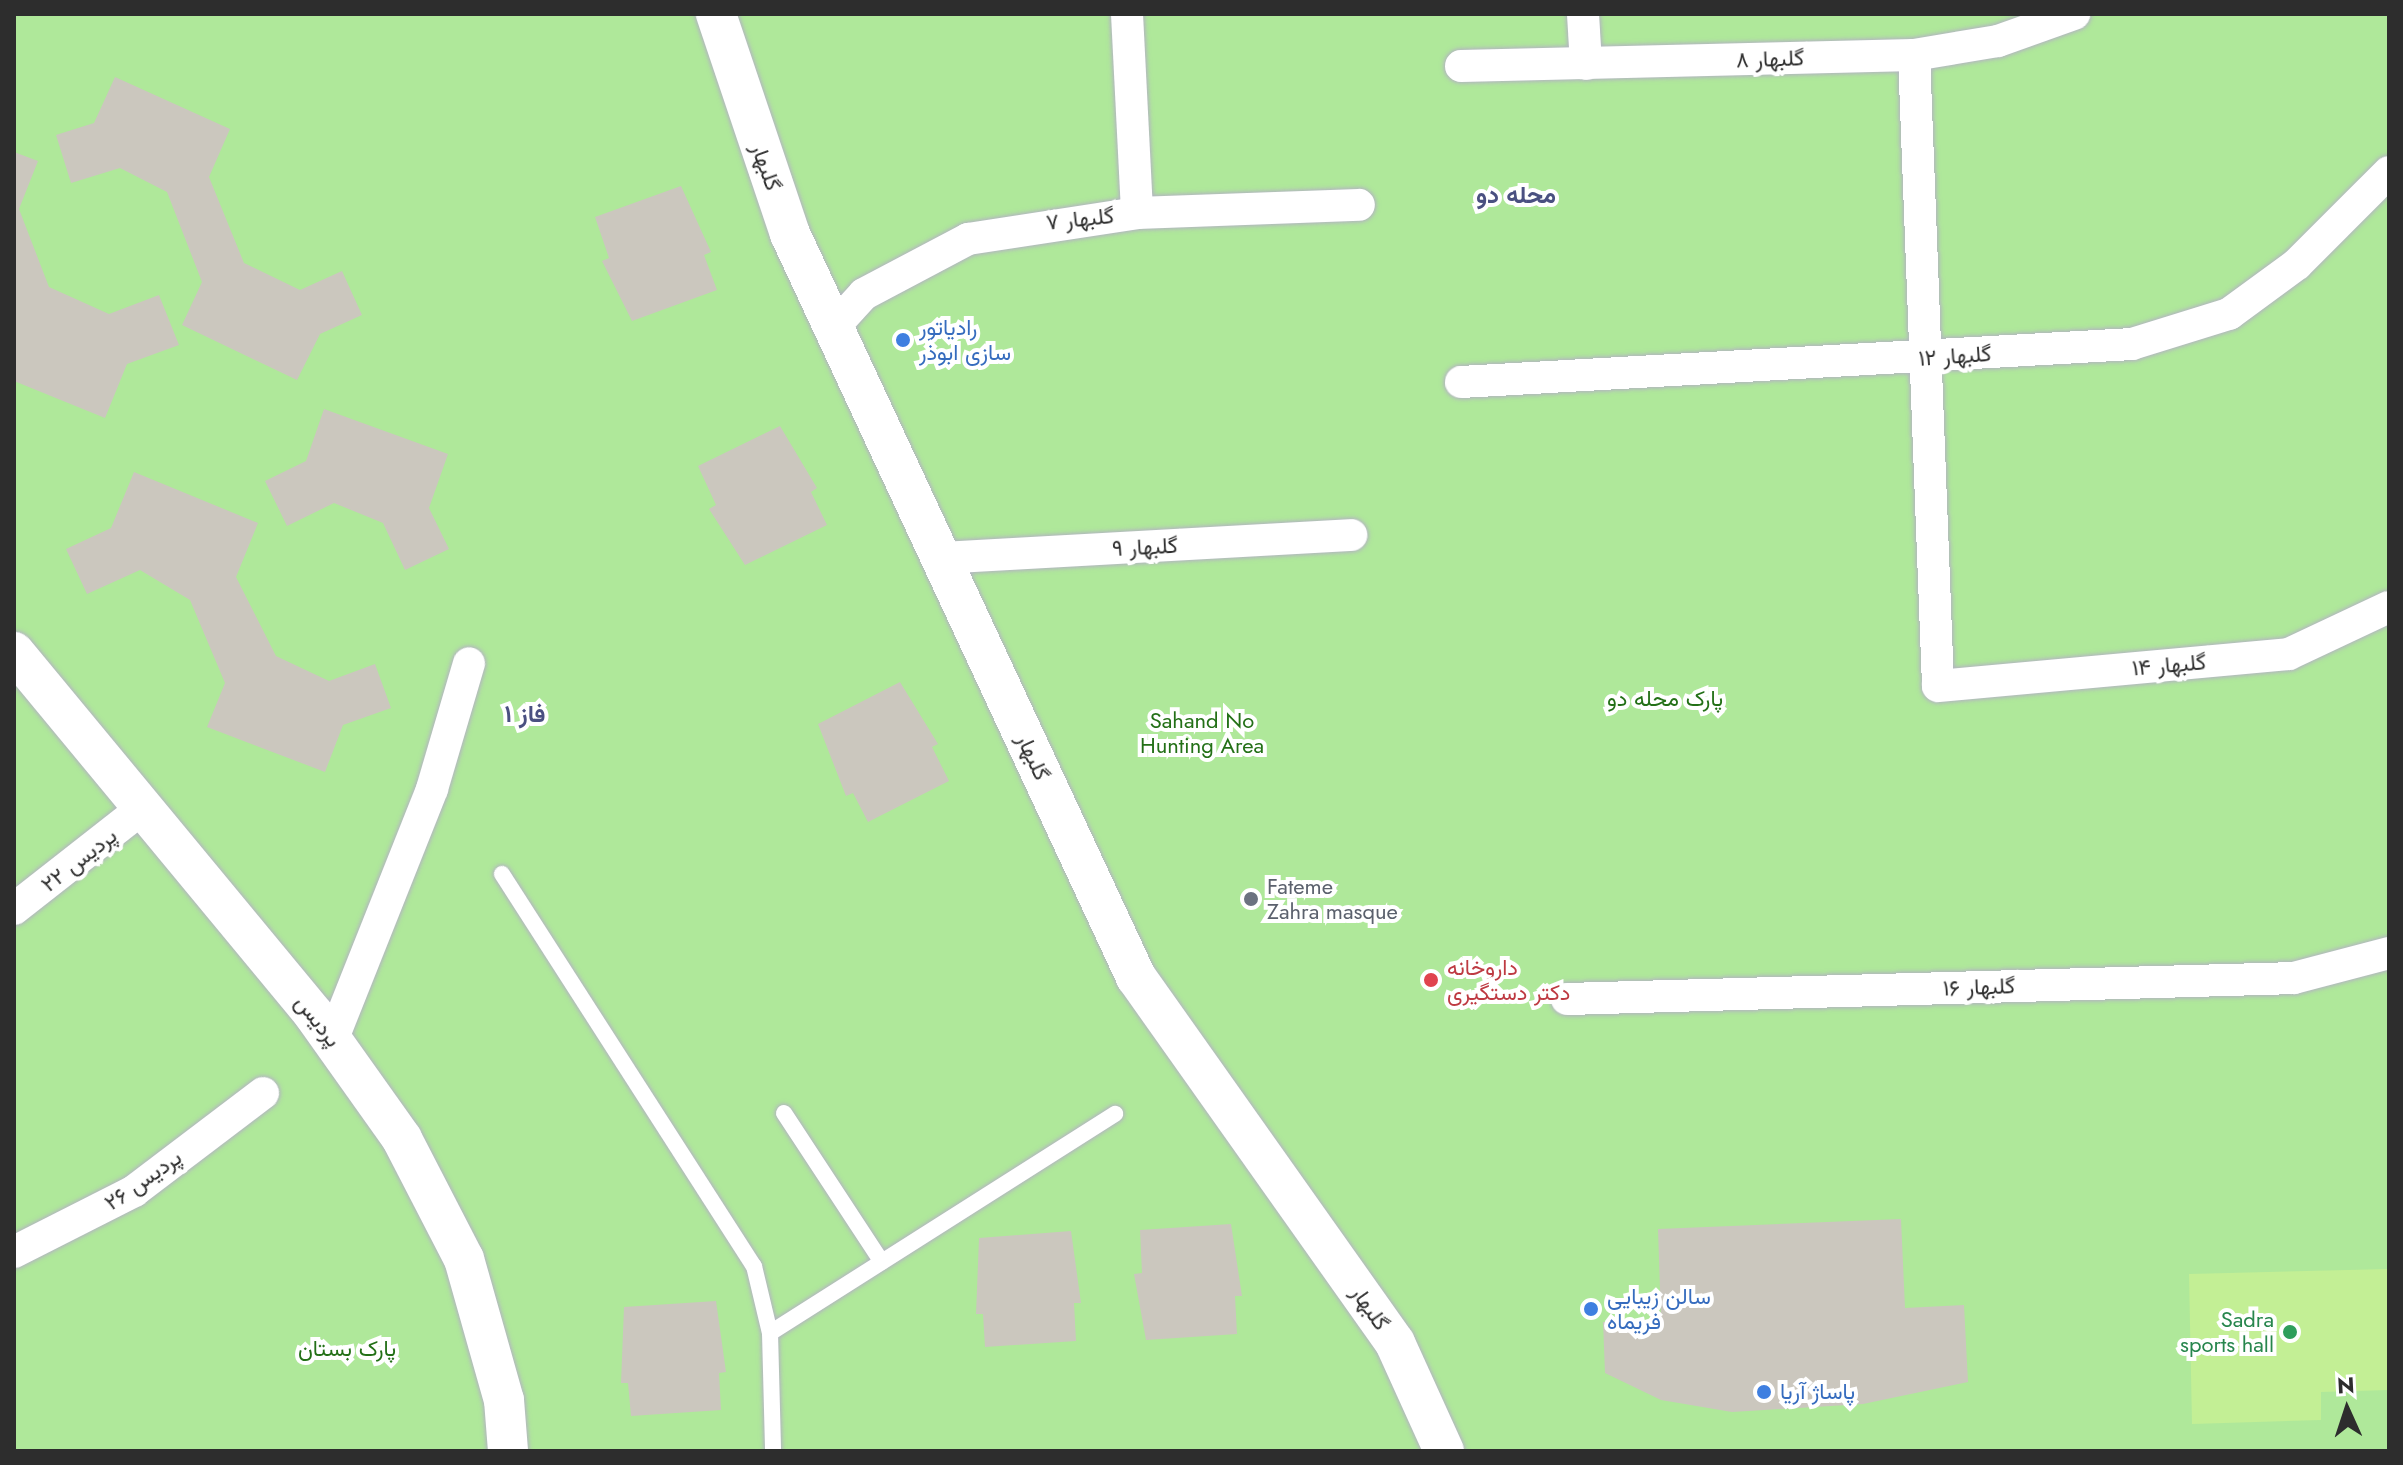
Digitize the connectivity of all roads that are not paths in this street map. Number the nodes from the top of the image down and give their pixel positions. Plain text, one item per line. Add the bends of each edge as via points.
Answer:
1 (1127, 14) edge
2 (1583, 14) edge
3 (2074, 14) edge
4 (718, 15) edge
5 (1914, 55) junction
6 (1586, 64) junction
7 (1461, 66) dead end
8 (2389, 172) edge
9 (1359, 205) dead end
10 (1137, 213) junction
11 (832, 329) junction
12 (1928, 359) junction
13 (1461, 382) dead end
14 (1351, 535) dead end
15 (940, 558) junction
16 (2389, 607) edge
17 (14, 652) edge
18 (469, 663) dead end
19 (143, 808) junction
20 (502, 874) dead end
21 (14, 909) edge
22 (2389, 953) edge
23 (1567, 999) dead end
24 (333, 1038) junction
25 (263, 1093) dead end
26 (784, 1113) dead end
27 (1115, 1114) dead end
28 (14, 1252) edge
29 (882, 1262) junction
30 (770, 1333) junction
31 (508, 1451) edge
32 (773, 1451) edge
33 (1444, 1451) edge

1 - 10 street
2 - 6 street
3 - 5 street, گلبهار ۸ via 1998,41
4 - 11 street, گلبهار via 785,220
5 - 6 street, گلبهار ۸
5 - 12 street
6 - 7 street, گلبهار ۸
8 - 12 street, گلبهار ۱۲ via 2297,264 2229,314 2132,344
9 - 10 street, گلبهار ۷
10 - 11 street, گلبهار ۷ via 968,239 864,294
11 - 15 street, گلبهار
12 - 13 street, گلبهار ۱۲
12 - 16 street, گلبهار ۱۴ via 1938,686 2289,654
14 - 15 street, گلبهار ۹
15 - 33 street, گلبهار via 1136,977 1395,1343
17 - 19 street, پردیس
18 - 24 street via 432,789
19 - 21 street, پردیس ۲۲
19 - 24 street, پردیس
20 - 30 lane via 754,1266
22 - 23 street, گلبهار ۱۶ via 2294,978
24 - 31 street, پردیس via 402,1139 464,1259 504,1400
25 - 28 street, پردیس ۲۶ via 134,1191
26 - 29 lane
27 - 29 lane
29 - 30 lane
30 - 32 lane

